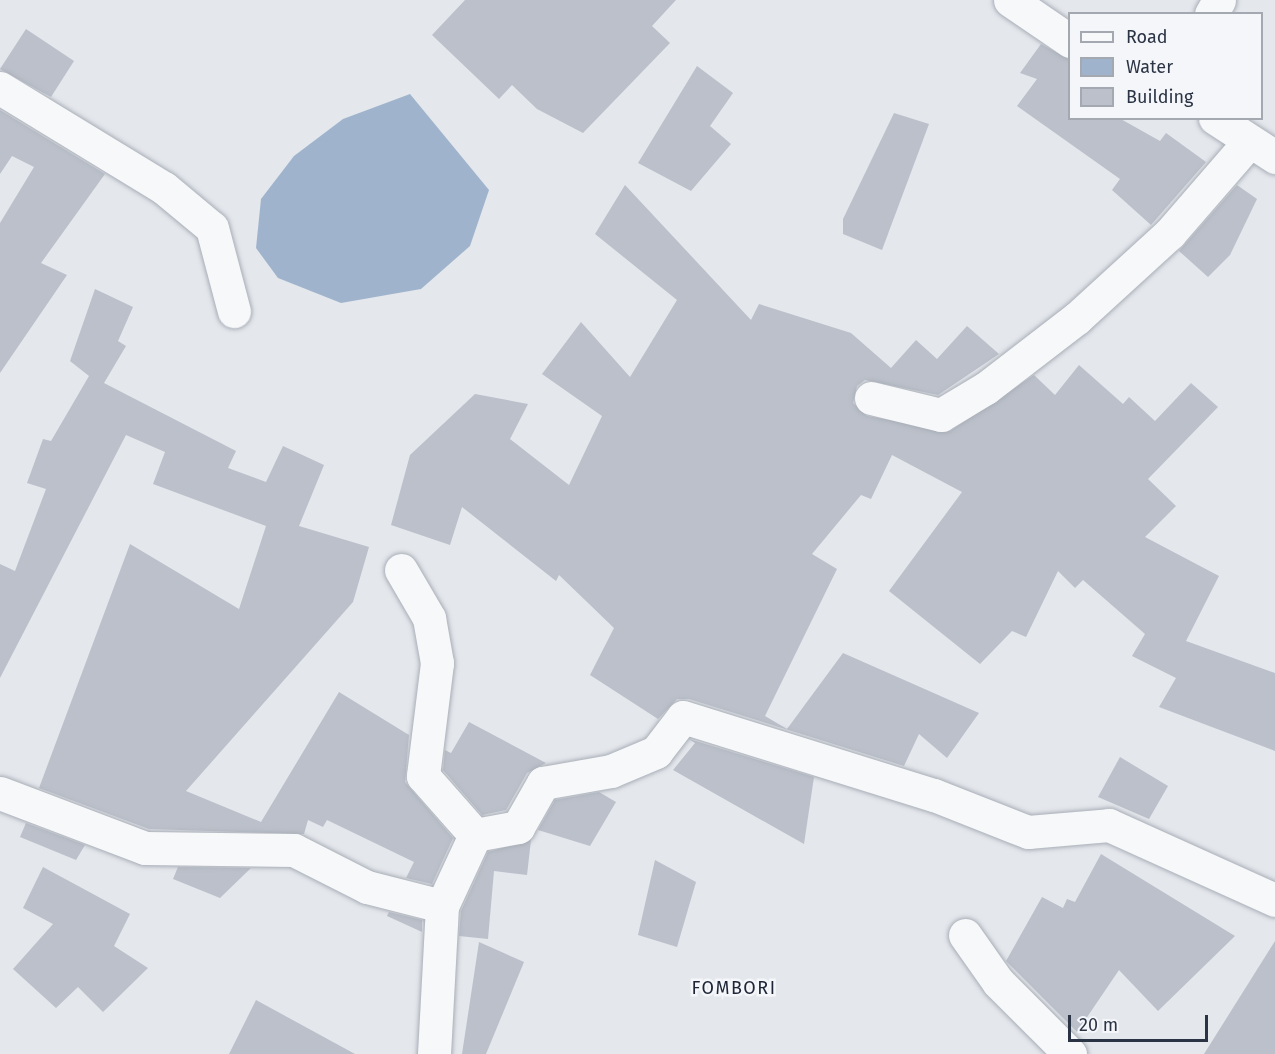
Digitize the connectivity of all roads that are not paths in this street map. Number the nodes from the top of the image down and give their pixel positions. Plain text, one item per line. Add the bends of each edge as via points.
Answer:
1 (1010, 0) edge
2 (1068, 40) edge
3 (0, 88) edge
4 (1218, 120) edge
5 (1262, 150) edge
6 (234, 311) dead end
7 (871, 398) dead end
8 (401, 570) dead end
9 (0, 793) edge
10 (475, 835) junction
11 (1275, 900) edge
12 (442, 906) junction
13 (965, 935) dead end
14 (434, 1054) edge
15 (1070, 1054) edge

1 - 2 street
3 - 6 street via 164,189 212,228
4 - 5 street
5 - 7 street via 1077,318 986,388 941,415
8 - 10 street via 429,618 436,663 423,776
9 - 12 street via 145,848 294,850 367,887
10 - 11 street via 518,827 543,783 611,771 656,752 683,717 934,795 1029,832 1109,825
10 - 12 street
12 - 14 street
13 - 15 street via 998,982

